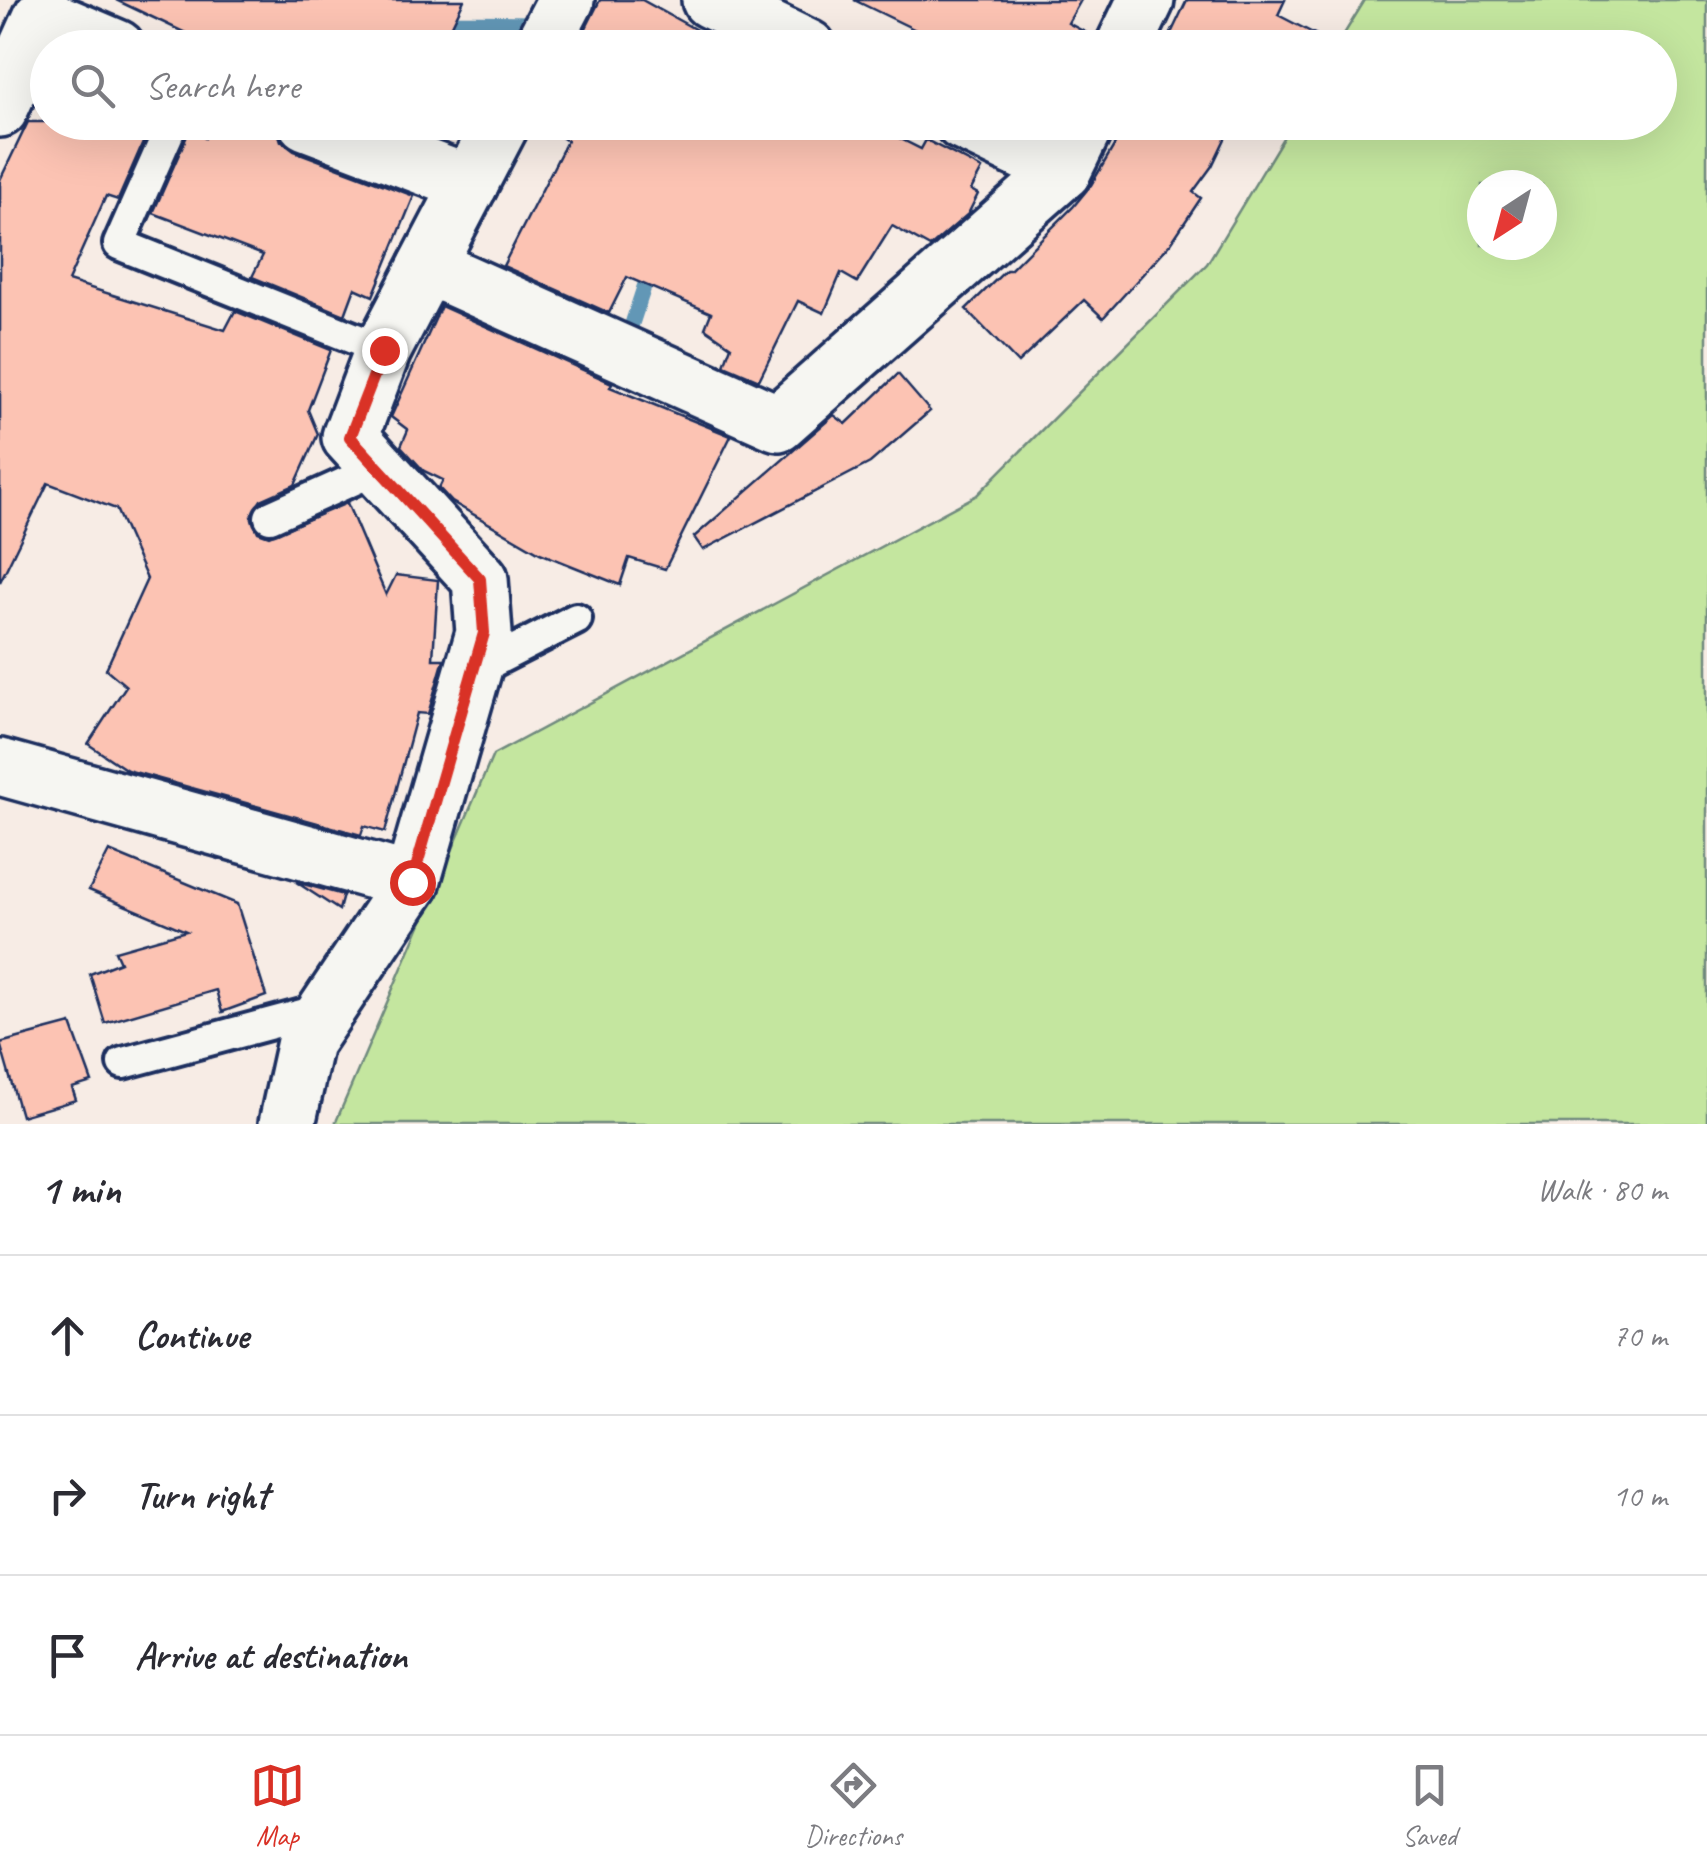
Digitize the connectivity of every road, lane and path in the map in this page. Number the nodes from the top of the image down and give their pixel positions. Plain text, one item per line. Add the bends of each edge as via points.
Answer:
1 (566, 0) edge
2 (710, 0) edge
3 (1146, 0) edge
4 (36, 30) edge
5 (75, 30) edge
6 (550, 30) edge
7 (771, 30) edge
8 (1132, 30) edge
9 (30, 42) edge
10 (0, 108) edge
11 (165, 140) edge
12 (354, 140) edge
13 (493, 140) edge
14 (999, 140) edge
15 (1078, 140) edge
16 (1063, 171) junction
17 (470, 184) junction
18 (427, 266) junction
19 (384, 350) junction
20 (379, 468) junction
21 (270, 517) dead end
22 (576, 618) dead end
23 (474, 672) junction
24 (0, 767) edge
25 (412, 882) junction
26 (330, 1007) junction
27 (123, 1062) dead end
28 (286, 1124) edge

1 - 6 street
2 - 7 street
3 - 8 street
4 - 5 street via 42,16
9 - 10 street
11 - 19 lane via 119,244
12 - 17 street
13 - 17 street
14 - 16 street
15 - 16 street
16 - 18 street via 778,423
17 - 18 street
18 - 19 street
19 - 20 street via 350,437
20 - 21 lane
20 - 23 street via 480,579 484,633
22 - 23 lane
23 - 25 street
24 - 25 street
25 - 26 street
26 - 27 lane
26 - 28 street via 306,1042

